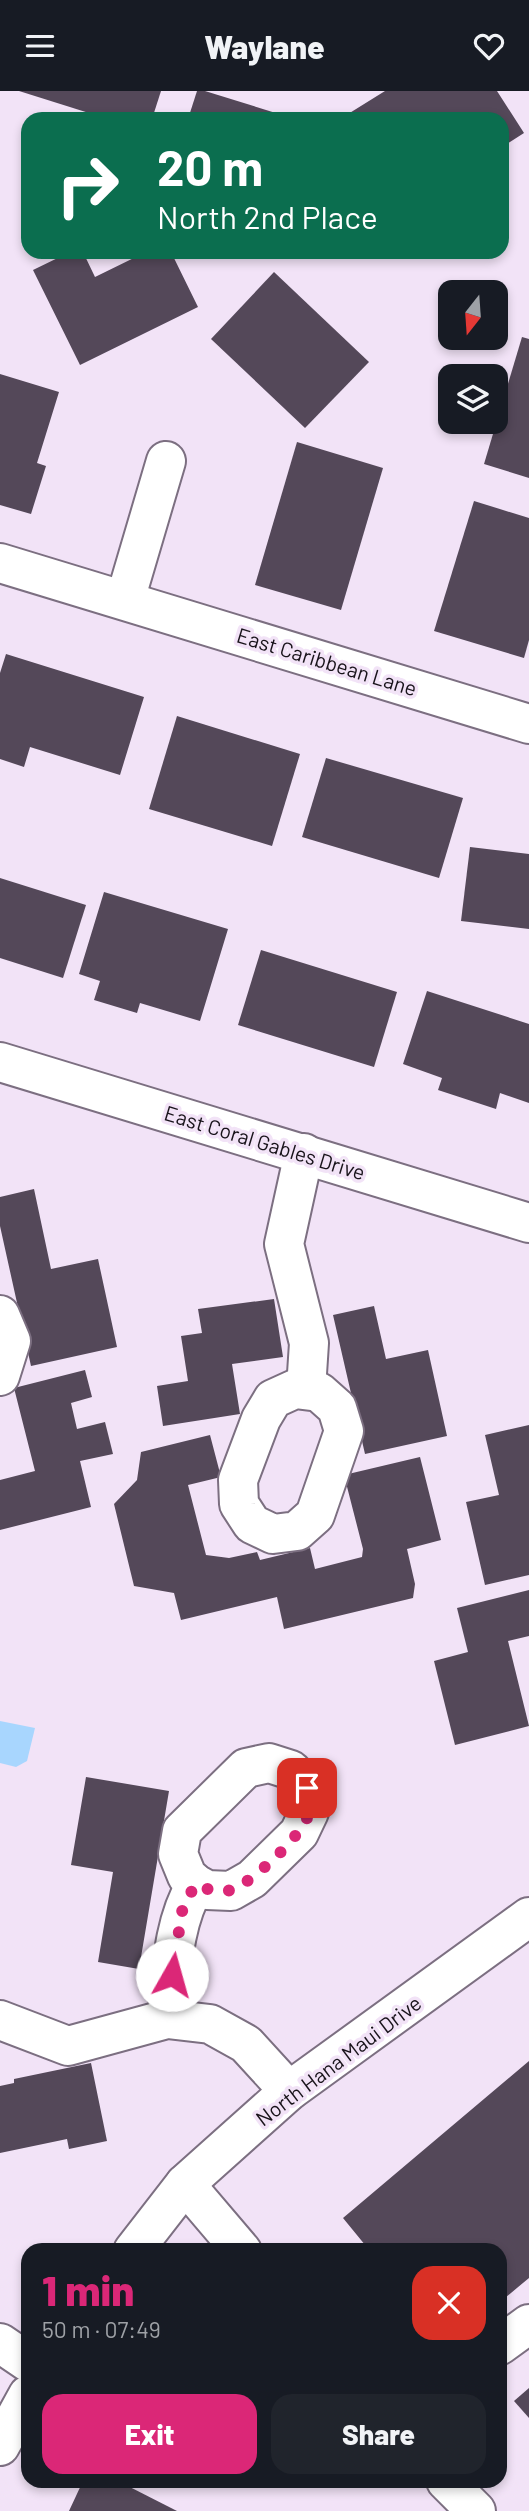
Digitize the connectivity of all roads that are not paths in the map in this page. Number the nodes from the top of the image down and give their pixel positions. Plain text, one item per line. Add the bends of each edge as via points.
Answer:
1 (166, 461) dead end
2 (0, 563) edge
3 (125, 600) junction
4 (529, 724) edge
5 (0, 1062) edge
6 (303, 1153) junction
7 (529, 1223) edge
8 (0, 1315) edge
9 (0, 1376) edge
10 (306, 1389) dead end
11 (196, 1884) dead end
12 (529, 1917) edge
13 (167, 2019) junction
14 (0, 2020) edge
15 (289, 2091) junction
16 (185, 2184) junction
17 (139, 2243) edge
18 (235, 2243) edge
19 (529, 2324) edge
20 (507, 2340) edge
21 (0, 2343) edge
22 (21, 2357) edge
23 (21, 2408) edge
24 (0, 2446) edge
25 (453, 2488) edge
26 (476, 2511) edge

1 - 3 street
2 - 3 street, East Caribbean Lane
3 - 4 street, East Caribbean Lane
5 - 6 street, East Coral Gables Drive
6 - 7 street, East Coral Gables Drive
6 - 10 street via 284,1244 309,1343
8 - 9 street via 11,1341
11 - 13 street via 183,1906 177,1931
12 - 15 street, North Hana Maui Drive
13 - 14 street via 68,2046
13 - 15 street via 210,2024 246,2044
15 - 16 street, North Hana Maui Drive
16 - 17 street, North Hana Maui Drive
16 - 18 street
19 - 20 street
21 - 22 street
23 - 24 street
25 - 26 street

